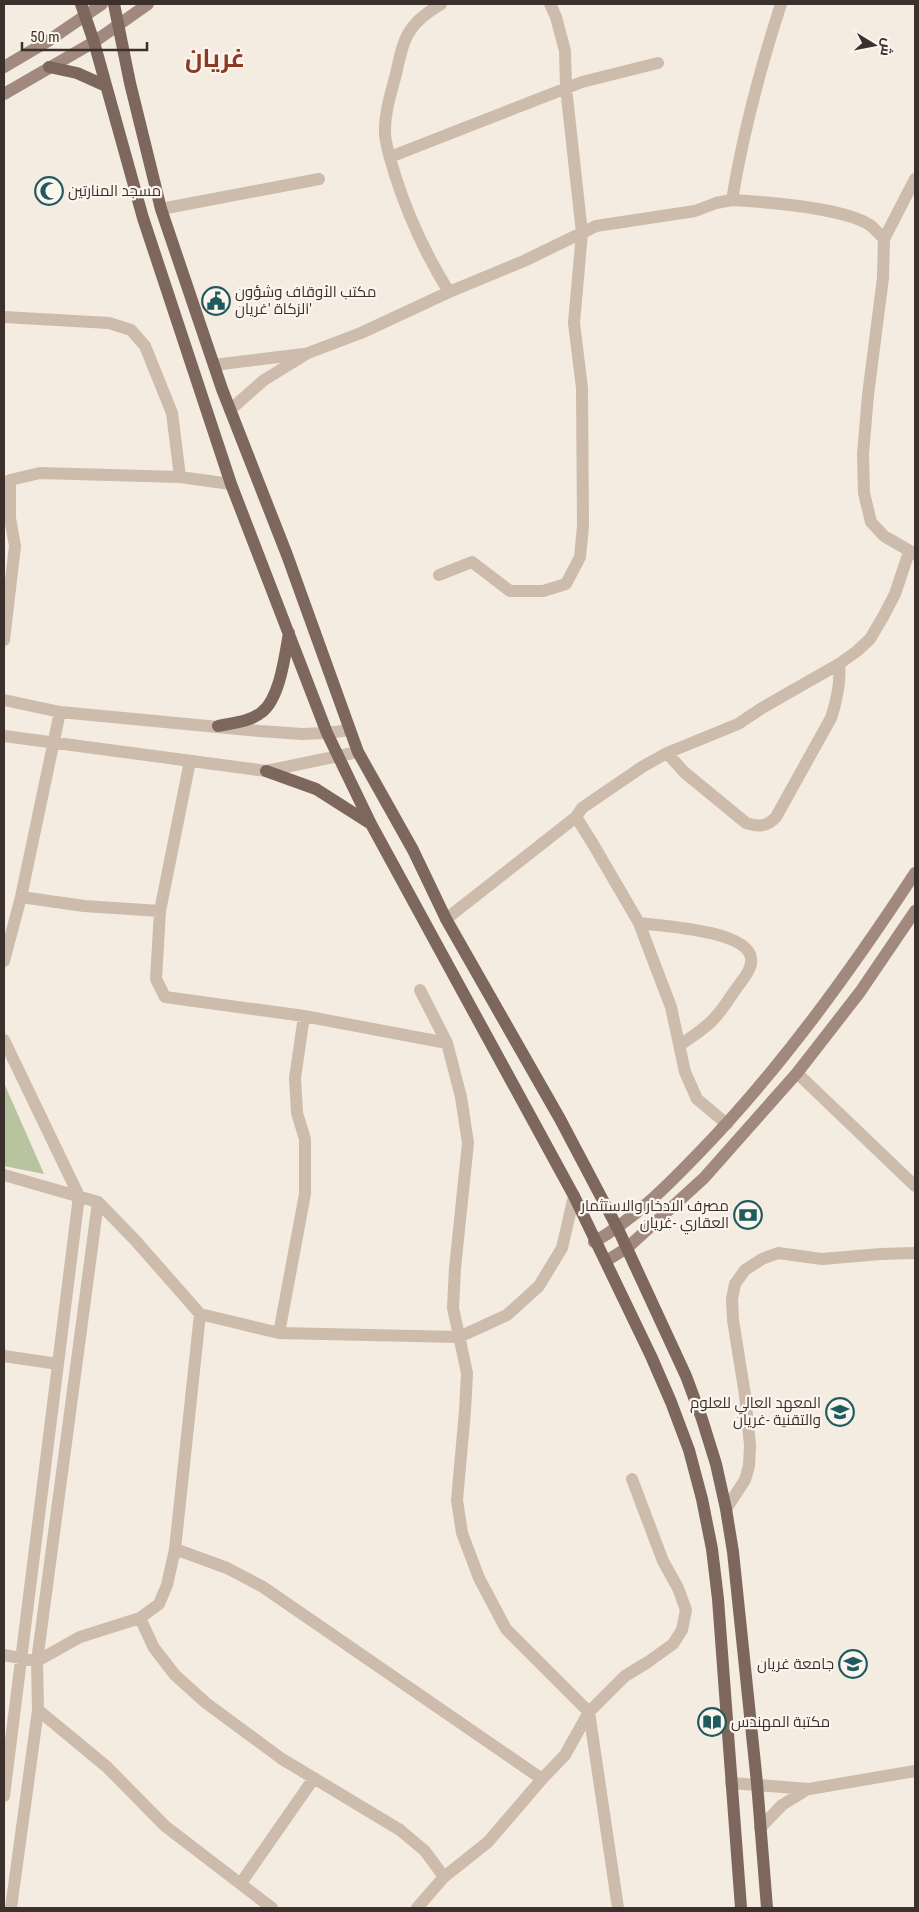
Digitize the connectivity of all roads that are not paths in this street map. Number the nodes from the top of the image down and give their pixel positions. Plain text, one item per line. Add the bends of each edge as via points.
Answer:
1 (102, 4) edge
2 (114, 4) edge
3 (148, 4) edge
4 (441, 4) edge
5 (550, 4) edge
6 (781, 4) edge
7 (83, 9) edge
8 (118, 26) junction
9 (94, 42) junction
10 (658, 63) dead end
11 (4, 66) edge
12 (49, 67) junction
13 (106, 86) junction
14 (566, 88) junction
15 (4, 94) edge
16 (390, 157) junction
17 (319, 179) dead end
18 (915, 179) edge
19 (732, 200) junction
20 (161, 209) junction
21 (582, 233) junction
22 (884, 239) junction
23 (449, 292) junction
24 (4, 317) edge
25 (308, 353) junction
26 (214, 365) junction
27 (230, 410) junction
28 (7, 477) edge
29 (180, 477) junction
30 (231, 484) junction
31 (912, 553) edge
32 (439, 575) dead end
33 (289, 633) junction
34 (4, 640) edge
35 (839, 664) junction
36 (4, 700) edge
37 (60, 712) junction
38 (218, 726) junction
39 (350, 730) junction
40 (327, 733) junction
41 (4, 736) edge
42 (54, 743) junction
43 (358, 752) junction
44 (667, 753) junction
45 (338, 756) junction
46 (190, 761) junction
47 (266, 772) junction
48 (576, 817) junction
49 (371, 824) junction
50 (915, 873) edge
51 (21, 897) junction
52 (160, 911) junction
53 (915, 911) edge
54 (446, 919) junction
55 (638, 923) junction
56 (4, 961) edge
57 (420, 990) dead end
58 (304, 1016) junction
59 (4, 1040) edge
60 (447, 1043) junction
61 (680, 1045) junction
62 (798, 1073) junction
63 (727, 1124) junction
64 (4, 1175) edge
65 (915, 1186) edge
66 (80, 1196) junction
67 (574, 1196) junction
68 (98, 1202) junction
69 (618, 1229) junction
70 (594, 1242) junction
71 (627, 1248) junction
72 (915, 1254) edge
73 (606, 1261) junction
74 (200, 1314) junction
75 (279, 1333) junction
76 (459, 1336) junction
77 (4, 1356) edge
78 (58, 1364) junction
79 (632, 1479) dead end
80 (726, 1509) junction
81 (175, 1549) junction
82 (140, 1618) junction
83 (4, 1655) edge
84 (21, 1657) junction
85 (37, 1661) junction
86 (38, 1710) junction
87 (589, 1712) junction
88 (915, 1772) edge
89 (314, 1778) junction
90 (542, 1779) junction
91 (732, 1783) junction
92 (757, 1783) junction
93 (809, 1788) junction
94 (4, 1796) edge
95 (760, 1828) junction
96 (444, 1877) junction
97 (241, 1883) junction
98 (11, 1908) edge
99 (272, 1908) edge
100 (417, 1908) edge
101 (618, 1908) edge
102 (741, 1908) edge
103 (767, 1908) edge

1 - 7 main road
2 - 8 main road
3 - 8 main road
4 - 16 street via 413,24 405,37 387,117 385,133
5 - 14 street via 565,51
6 - 19 street via 748,116
7 - 9 main road
7 - 11 main road via 48,41
8 - 9 main road
8 - 20 main road
9 - 12 main road
9 - 13 main road
10 - 14 street
12 - 13 main road via 76,73
12 - 15 main road
13 - 30 main road via 143,218
14 - 16 street
14 - 21 street
16 - 23 street via 406,209 429,260
17 - 20 street
18 - 22 street
19 - 21 street via 695,210 596,226
19 - 22 street via 770,202 848,217 871,226
20 - 26 main road
21 - 23 street
21 - 32 street via 574,323 582,388 580,557 566,584 543,591 510,591 472,562
22 - 31 street via 883,278 864,444 864,493 871,522 884,536
23 - 25 street via 361,333
24 - 29 street via 109,323 131,330 145,346 172,413
25 - 26 street
25 - 27 street via 264,380
26 - 27 main road
27 - 39 main road via 287,554
28 - 29 street via 40,473
28 - 34 street via 15,546
29 - 30 street
30 - 33 main road
31 - 35 street via 873,634
33 - 38 main road via 281,676 275,694 263,712
33 - 40 main road
35 - 44 street via 738,724
35 - 44 street via 840,678 831,718 770,824 757,826 746,823 684,772
36 - 37 street
37 - 38 street
37 - 42 street
38 - 40 street via 302,734
39 - 40 street
39 - 43 main road
40 - 45 main road
41 - 42 street
42 - 46 street
42 - 51 street
43 - 45 street
43 - 54 main road via 413,850
44 - 48 street via 612,786 582,808
45 - 47 street
45 - 49 main road
46 - 47 street
46 - 52 street
47 - 49 main road via 316,789
48 - 54 street
48 - 55 street
49 - 67 main road
50 - 63 main road via 861,954
51 - 52 street via 84,906
51 - 56 street
52 - 58 street via 156,979 165,997
53 - 62 main road via 860,992
54 - 69 main road via 560,1119
55 - 61 street via 671,1008
55 - 61 street via 722,936 748,950 751,959 749,970 718,1014
57 - 60 street
58 - 60 street
58 - 75 street via 295,1078 297,1113 304,1139 305,1194
59 - 66 street
60 - 76 street via 461,1097 468,1143 453,1308
61 - 63 street via 697,1099
62 - 65 street
62 - 71 main road via 704,1178
63 - 69 main road via 659,1194
64 - 66 street
66 - 68 street
66 - 78 street
67 - 70 main road
67 - 76 street via 562,1248 539,1286 507,1315
68 - 74 street
68 - 85 street
69 - 70 main road
69 - 71 main road
70 - 73 main road
71 - 73 main road
71 - 80 main road via 689,1385 713,1455
72 - 80 street via 822,1260 778,1253 744,1270 735,1284 732,1299 745,1395 749,1459 745,1480
73 - 91 main road via 671,1402 702,1499 718,1600
74 - 75 street
74 - 81 street
75 - 76 street
76 - 87 street via 467,1373 457,1500 462,1533 479,1578 506,1629
77 - 78 street
78 - 84 street
79 - 87 street via 663,1561 686,1610 682,1630 673,1644 625,1676
80 - 92 main road
81 - 82 street via 168,1585 159,1604
81 - 90 street via 227,1568 263,1587
82 - 85 street via 80,1638
82 - 89 street via 154,1648 181,1681 282,1759
83 - 84 street
84 - 85 street
84 - 94 street
85 - 86 street
86 - 97 street via 107,1767 165,1826
86 - 98 street
87 - 90 street via 566,1755
87 - 101 street
88 - 93 street
89 - 96 street via 400,1830 425,1851
89 - 97 street
90 - 96 street via 488,1842
91 - 92 street
91 - 102 main road
92 - 93 street
92 - 95 main road
93 - 95 street via 782,1805
95 - 103 main road
96 - 100 street
97 - 99 street

